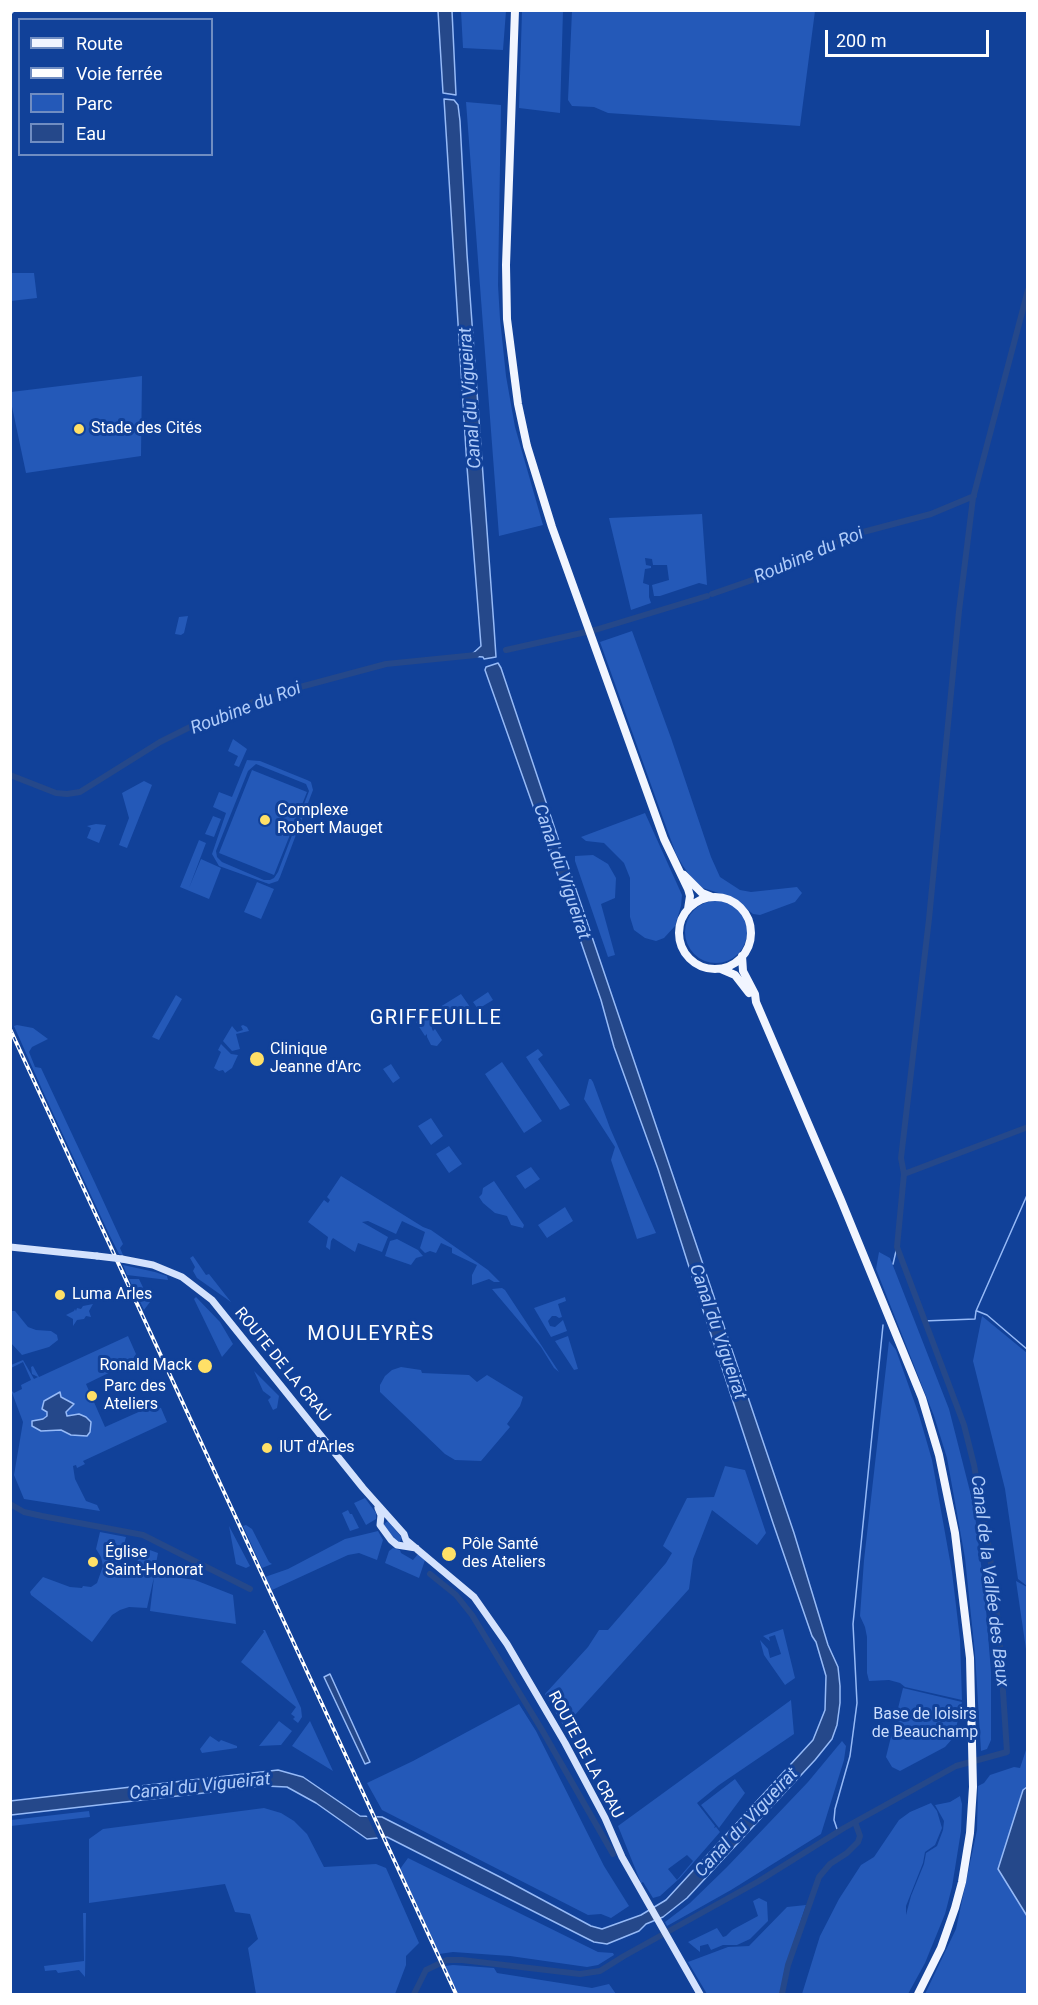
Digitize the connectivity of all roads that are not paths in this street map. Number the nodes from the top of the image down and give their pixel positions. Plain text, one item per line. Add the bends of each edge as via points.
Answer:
1 (515, 10) edge
2 (681, 872) junction
3 (713, 897) junction
4 (688, 909) junction
5 (742, 956) junction
6 (719, 968) junction
7 (756, 1002) junction
8 (10, 1247) edge
9 (384, 1519) junction
10 (403, 1543) junction
11 (700, 1995) edge
12 (918, 1995) edge

1 - 2 main road via 507,319 527,446 664,839
2 - 3 main road via 702,893
2 - 4 main road via 690,896
3 - 4 main road
3 - 5 main road via 731,901 747,918 750,937
4 - 6 main road via 679,930 684,950 697,964
5 - 6 main road
5 - 7 main road via 743,971
6 - 7 main road via 735,975
7 - 12 main road via 903,1349 934,1435 948,1491 969,1658 973,1787 970,1833 958,1899 941,1948
8 - 9 main road, ROUTE DE LA CRAU, bridge via 122,1259 153,1265 182,1277 212,1300 378,1505
9 - 10 main road, ROUTE DE LA CRAU via 404,1534
9 - 10 main road, ROUTE DE LA CRAU via 381,1527 391,1540
10 - 11 main road, ROUTE DE LA CRAU via 418,1549 474,1597 507,1644 569,1750 622,1857

